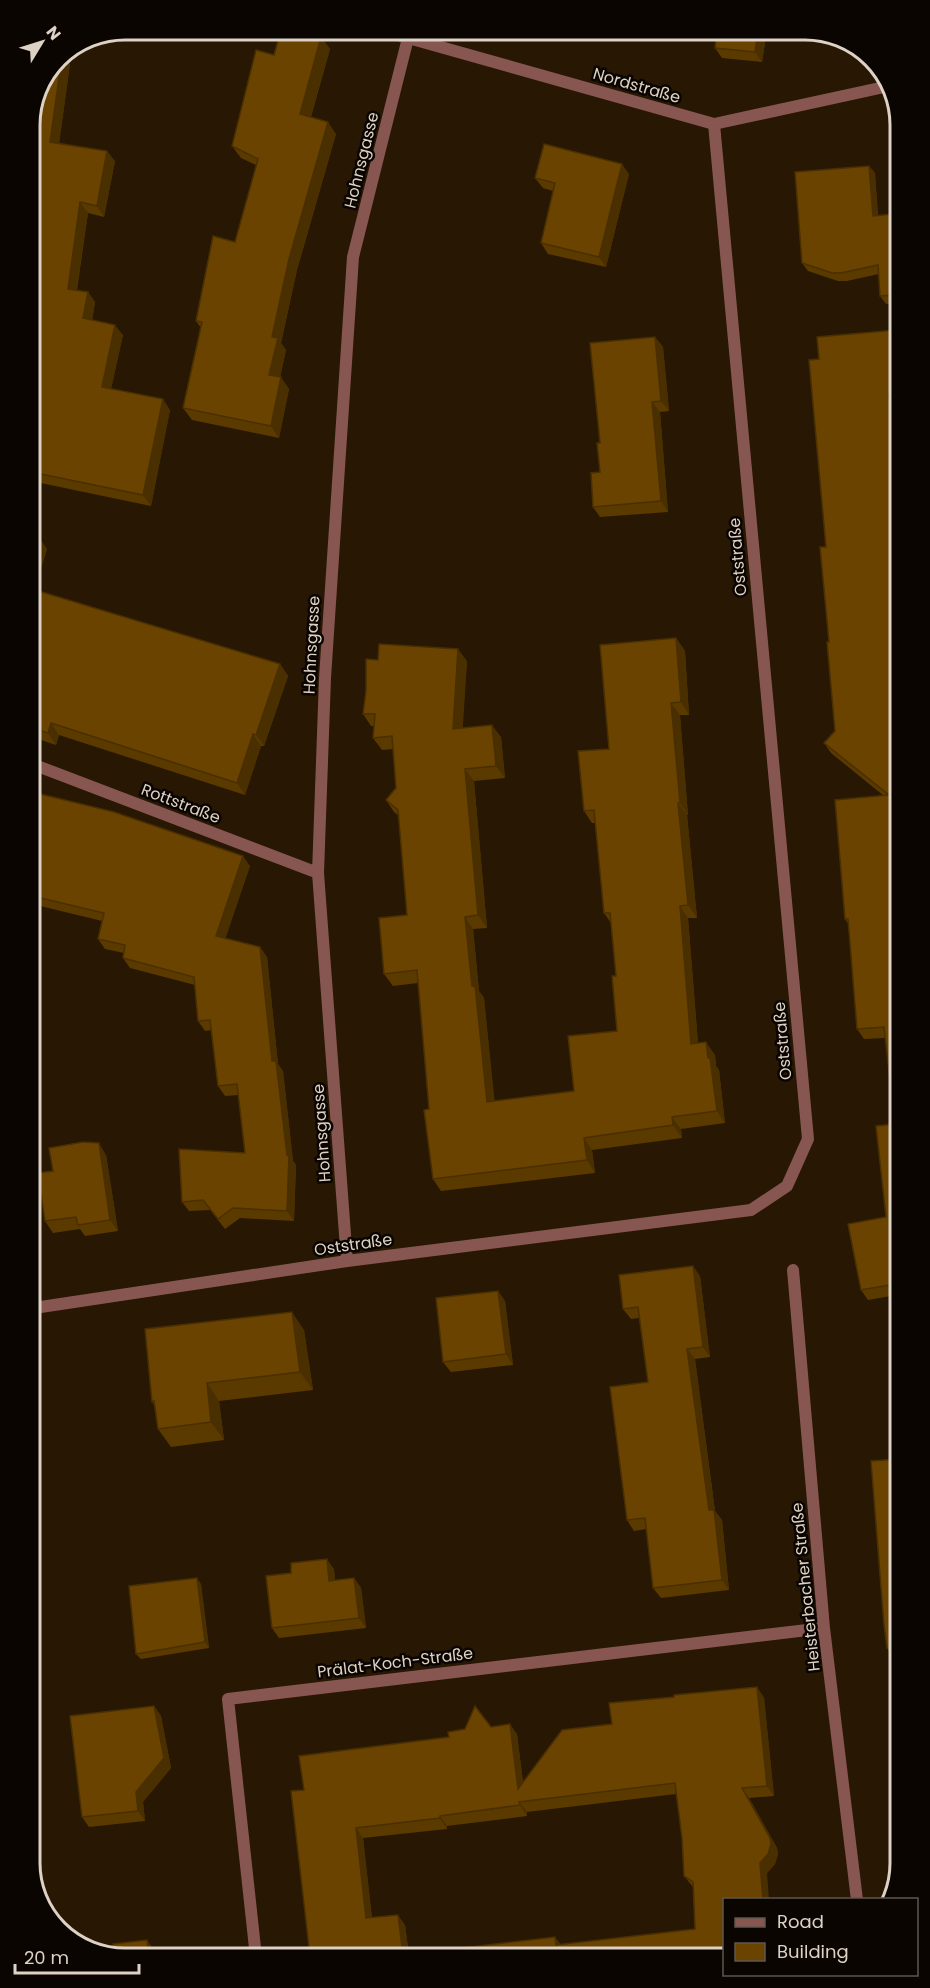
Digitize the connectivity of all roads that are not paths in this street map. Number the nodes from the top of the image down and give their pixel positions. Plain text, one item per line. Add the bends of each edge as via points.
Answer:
1 (407, 40) edge
2 (417, 40) edge
3 (881, 88) edge
4 (714, 124) junction
5 (41, 767) edge
6 (318, 873) junction
7 (347, 1261) junction
8 (793, 1270) dead end
9 (40, 1307) edge
10 (824, 1628) junction
11 (857, 1898) edge
12 (255, 1947) edge

1 - 6 street, Hohnsgasse via 353,257 325,678
2 - 4 street, Nordstraße
3 - 4 street, Nordstraße
4 - 7 street, Oststraße via 808,1139 787,1186 751,1210
5 - 6 street, Rottstraße
6 - 7 street, Hohnsgasse
7 - 9 street, Oststraße
8 - 10 street, Heisterbacher Straße
10 - 11 street, Heisterbacher Straße
10 - 12 street, Prälat-Koch-Straße via 228,1699

